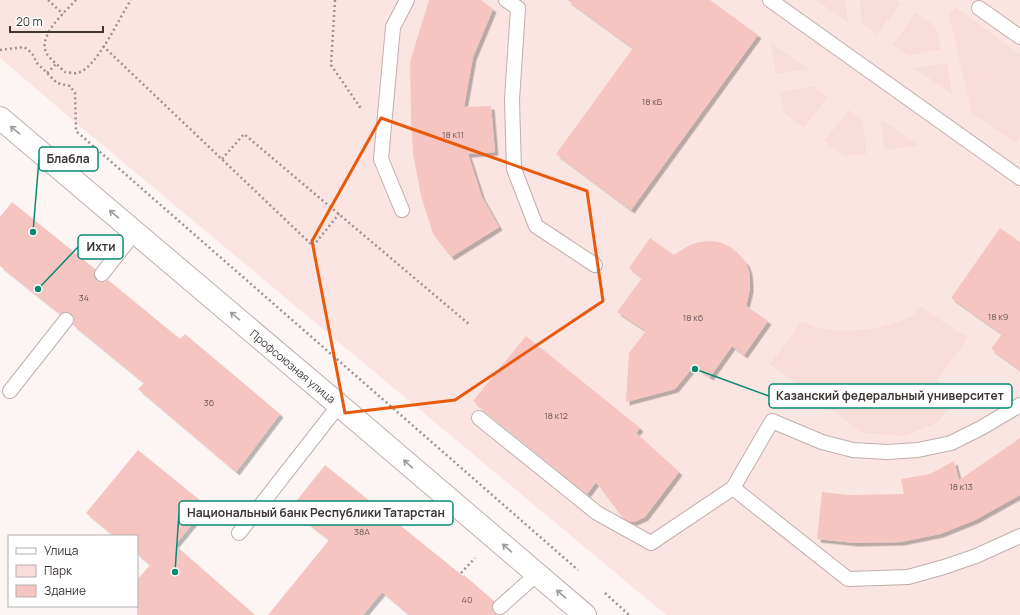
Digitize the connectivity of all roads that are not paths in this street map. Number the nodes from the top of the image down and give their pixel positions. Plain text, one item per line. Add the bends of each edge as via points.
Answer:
1 (407, 0) edge
2 (506, 0) edge
3 (770, 0) edge
4 (979, 8) dead end
5 (1020, 37) edge
6 (0, 118) edge
7 (1020, 178) edge
8 (402, 210) dead end
9 (135, 232) junction
10 (595, 265) dead end
11 (102, 274) dead end
12 (66, 320) dead end
13 (10, 391) dead end
14 (339, 405) junction
15 (1020, 405) edge
16 (479, 418) dead end
17 (733, 488) junction
18 (239, 533) dead end
19 (1020, 536) edge
20 (537, 574) junction
21 (500, 607) dead end
22 (585, 615) edge

1 - 8 lane via 393,27 381,160
2 - 10 lane via 518,8 512,100 514,169 536,226
3 - 7 lane
4 - 5 lane
9 -> 6 street, Профсоюзная улица
9 - 11 lane
14 -> 9 street, Профсоюзная улица
12 - 13 lane
14 - 18 lane
20 -> 14 street, Профсоюзная улица
15 - 17 lane via 951,443 918,450 887,452 853,450 822,442 772,421
16 - 17 lane via 597,513 652,543
17 - 19 lane via 848,580 908,577 976,556
20 - 21 lane
22 -> 20 street, Профсоюзная улица

